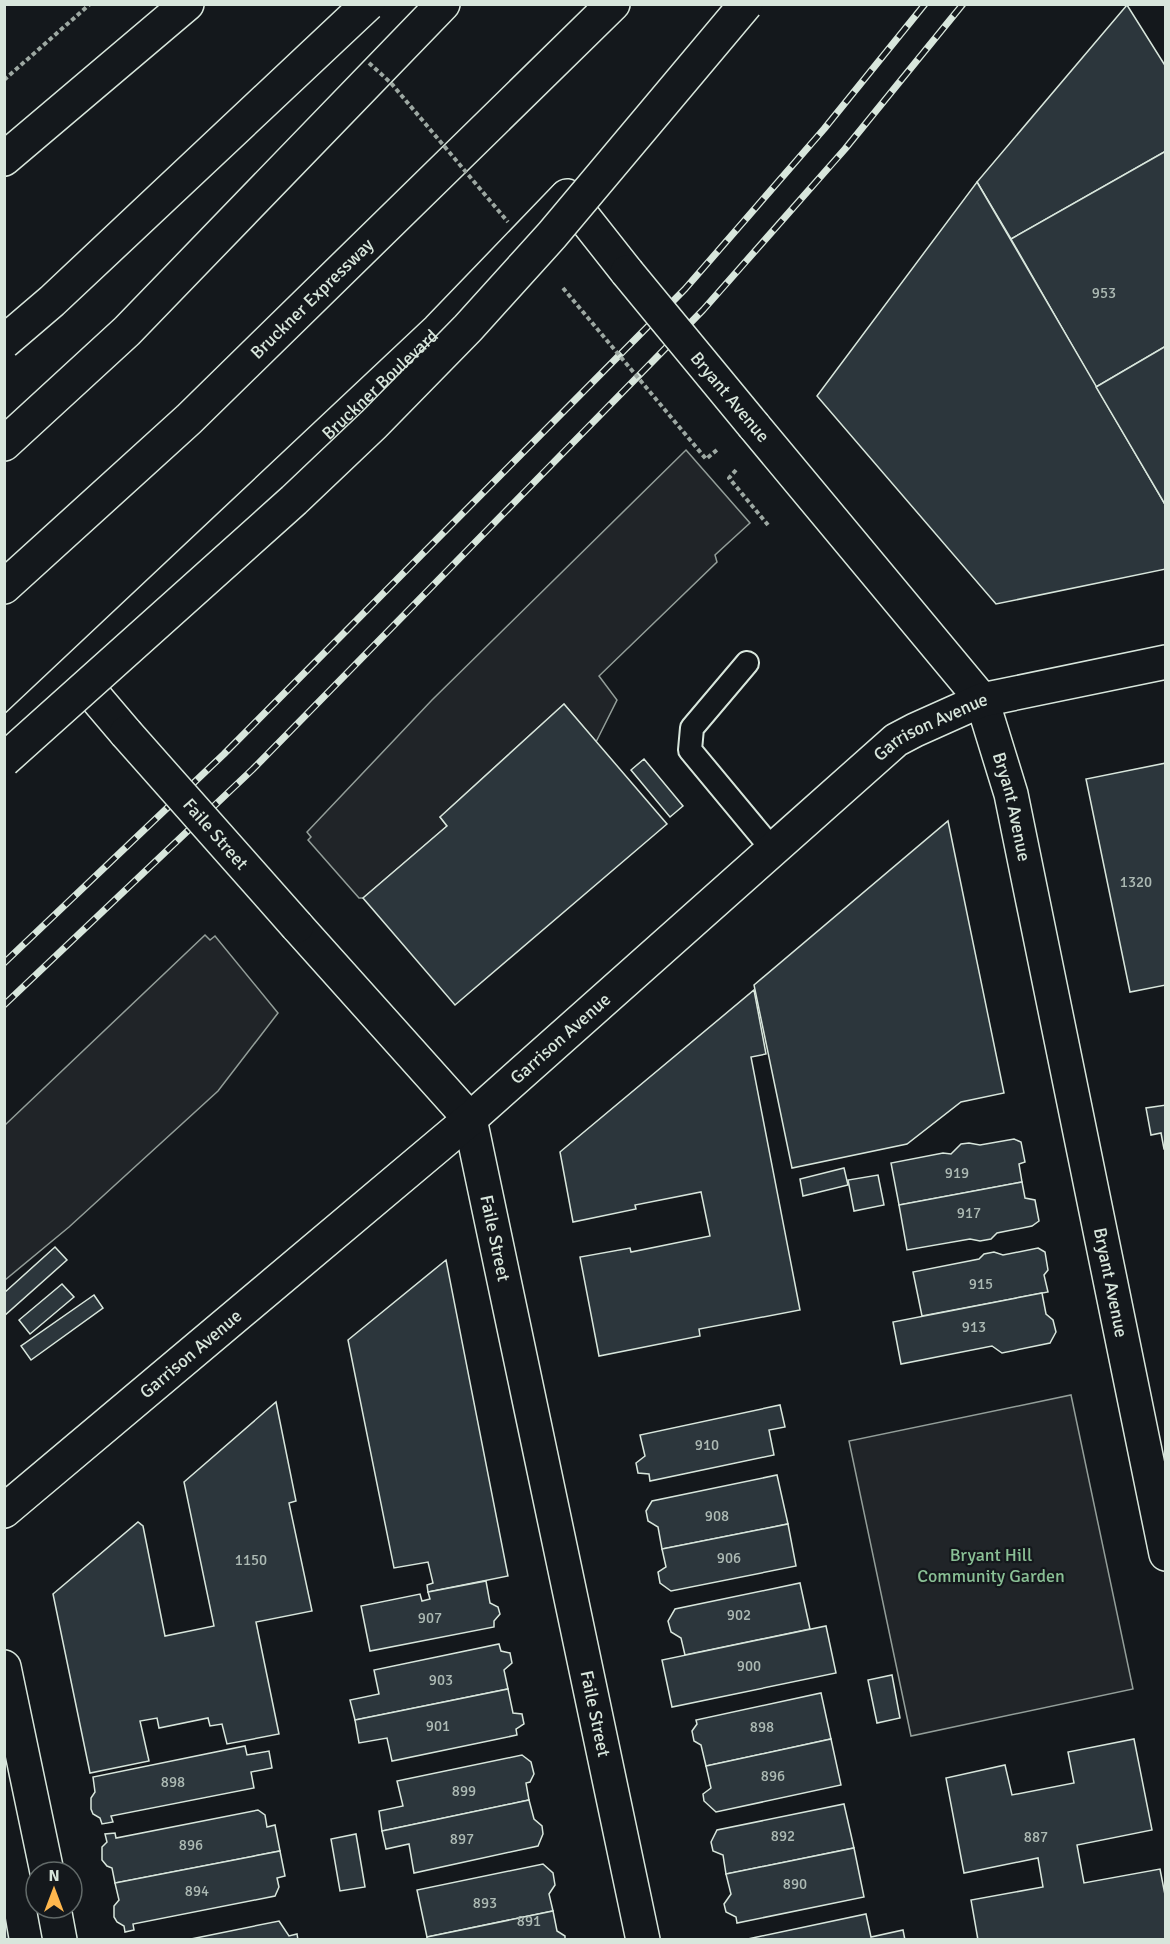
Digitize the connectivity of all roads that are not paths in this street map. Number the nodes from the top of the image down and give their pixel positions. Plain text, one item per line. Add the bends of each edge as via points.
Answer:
1 (187, 4) edge
2 (368, 4) edge
3 (443, 4) edge
4 (613, 4) edge
5 (729, 4) edge
6 (746, 4) edge
7 (4, 159) edge
8 (567, 196) junction
9 (4, 342) edge
10 (4, 444) edge
11 (4, 587) edge
12 (1166, 662) edge
13 (747, 663) dead end
14 (75, 673) junction
15 (982, 700) junction
16 (4, 738) edge
17 (4, 760) edge
18 (773, 850) junction
19 (470, 1119) junction
20 (4, 1511) edge
21 (1166, 1554) edge
22 (4, 1667) edge
23 (44, 1860) edge
24 (56, 1920) edge
25 (60, 1940) edge
26 (643, 1940) edge

1 - 7 main road
2 - 9 main road, bridge
3 - 10 main road via 127,331
4 - 11 main road, Bruckner Expressway via 189,419
5 - 8 main road, Bruckner Boulevard
6 - 17 main road, bridge via 552,235 374,424
8 - 14 main road, Bruckner Boulevard via 438,330
8 - 15 main road, Bryant Avenue, bridge
12 - 15 main road, Garrison Avenue
13 - 18 lane via 692,728 690,750
14 - 16 main road, Bruckner Boulevard
14 - 19 main road, Faile Street, bridge
15 - 18 main road, Garrison Avenue via 896,740
15 - 21 main road, Bryant Avenue via 1011,794
18 - 19 main road, Garrison Avenue
19 - 20 main road, Garrison Avenue
19 - 26 main road, Faile Street
22 - 23 main road
24 - 25 main road

